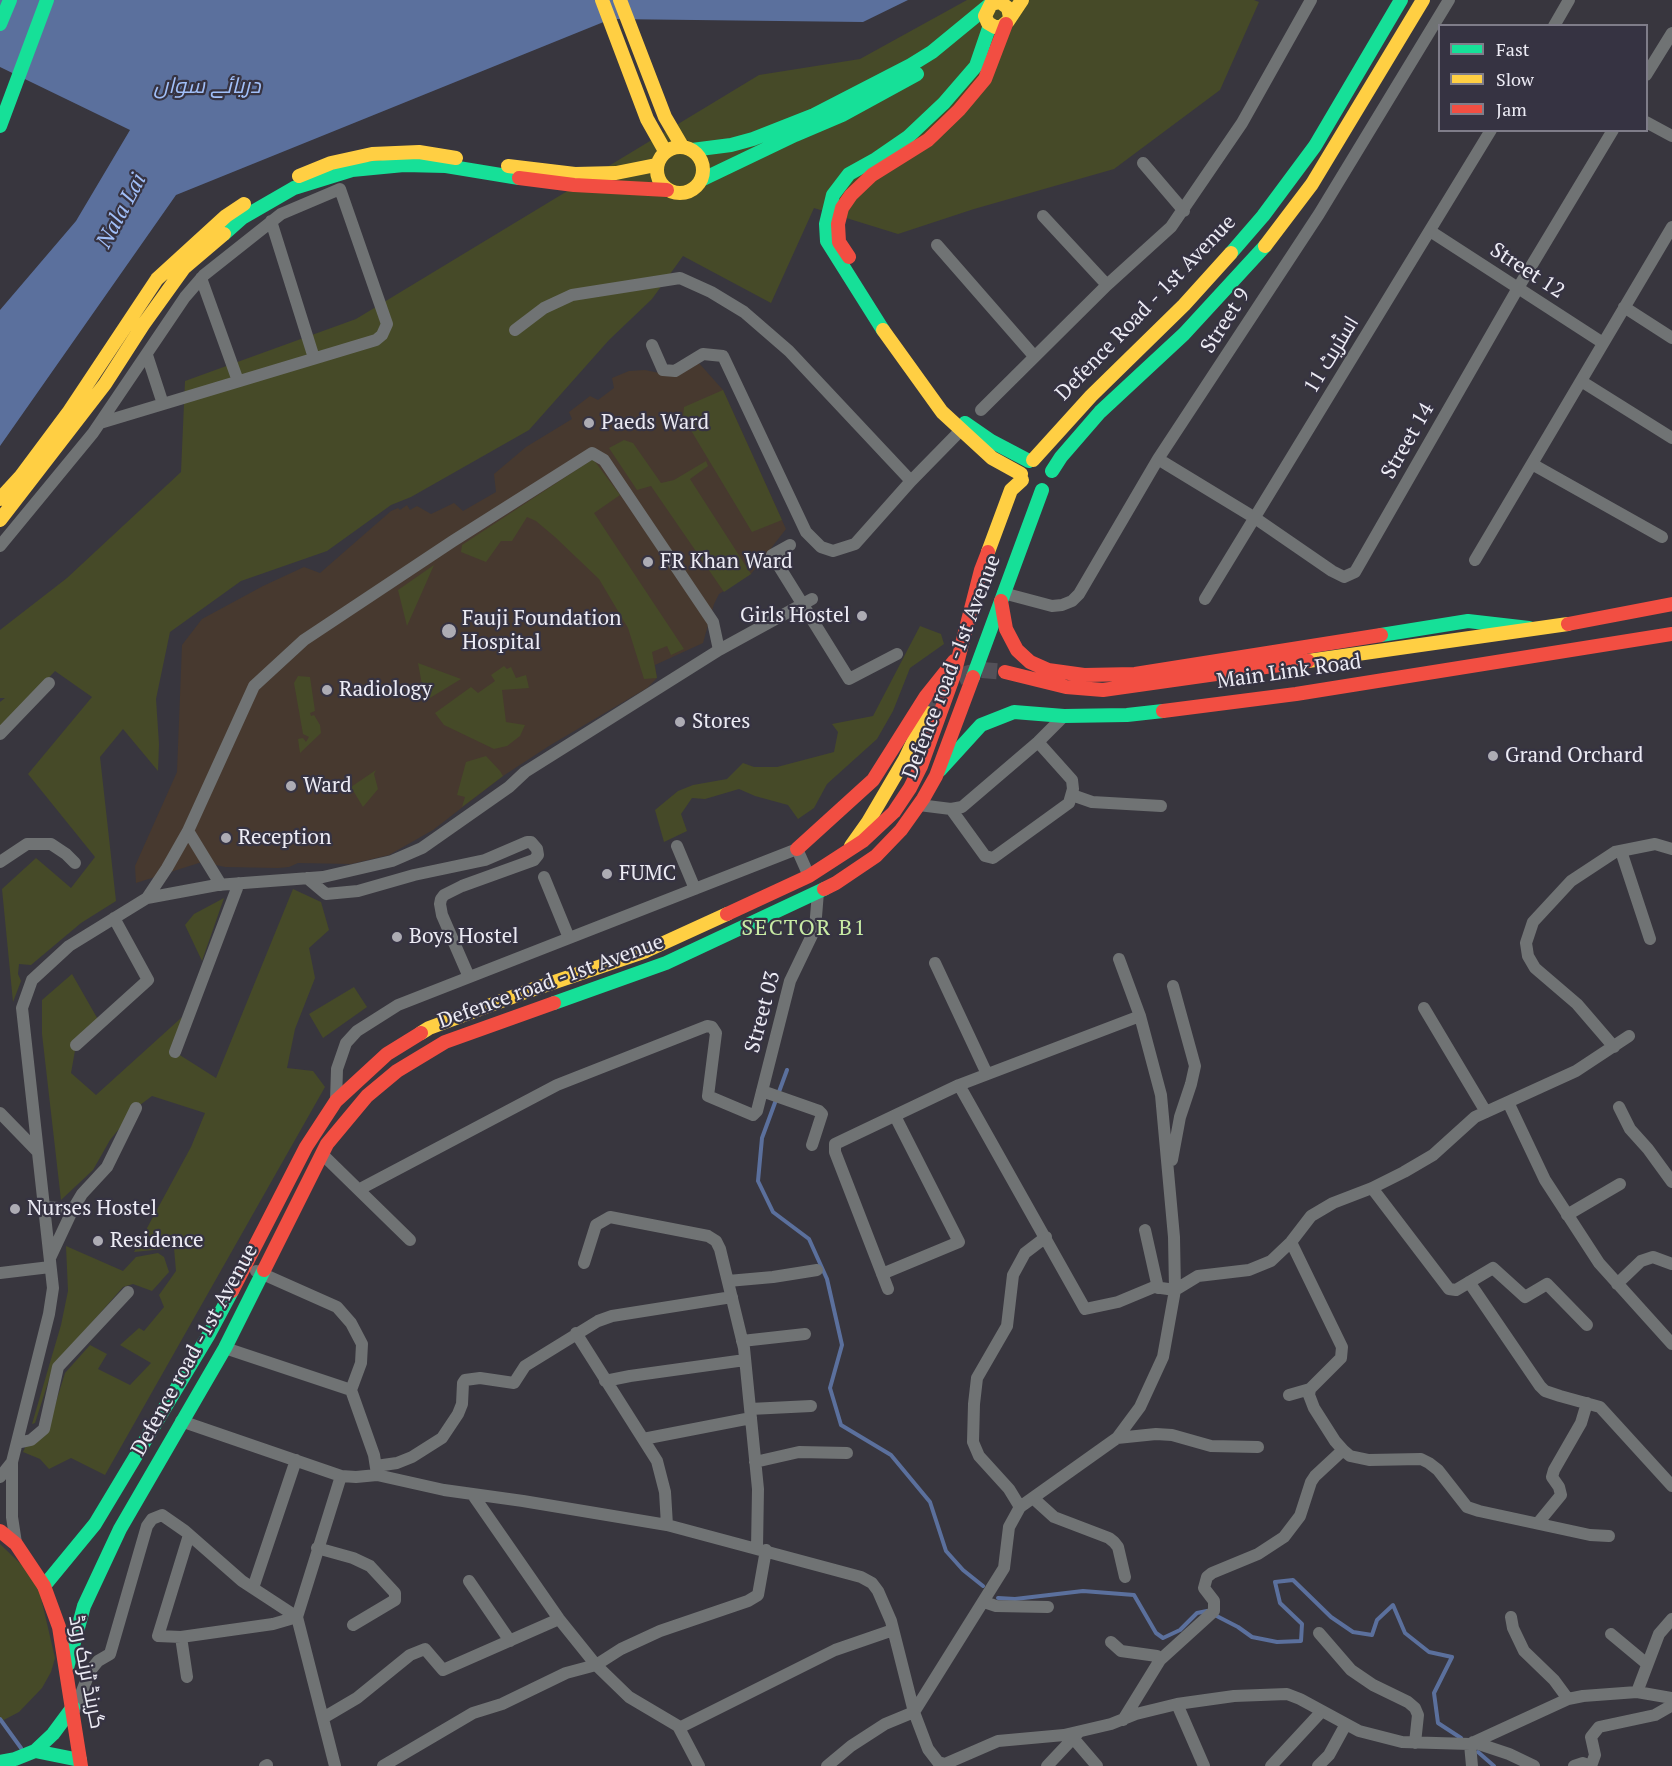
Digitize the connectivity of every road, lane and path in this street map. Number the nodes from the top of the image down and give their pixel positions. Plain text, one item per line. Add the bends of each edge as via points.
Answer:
1 (10, 0) edge
2 (47, 0) edge
3 (602, 0) edge
4 (620, 0) edge
5 (1022, 0) edge
6 (1311, 0) edge
7 (1401, 0) edge
8 (1423, 0) edge
9 (1449, 0) edge
10 (1569, 0) edge
11 (994, 3) edge
12 (1008, 21) junction
13 (988, 23) junction
14 (1440, 23) edge
15 (0, 24) edge
16 (1555, 24) edge
17 (1438, 26) edge
18 (1672, 33) edge
19 (1648, 73) edge
20 (1648, 123) edge
21 (0, 126) edge
22 (1490, 132) edge
23 (1612, 132) edge
24 (1672, 136) edge
25 (687, 148) junction
26 (665, 151) junction
27 (1143, 163) dead end
28 (656, 165) junction
29 (701, 180) junction
30 (667, 190) junction
31 (1184, 211) junction
32 (1043, 216) dead end
33 (271, 221) junction
34 (1672, 227) edge
35 (1430, 231) junction
36 (1668, 243) edge
37 (937, 246) dead end
38 (201, 279) junction
39 (1107, 285) junction
40 (1518, 288) junction
41 (1624, 307) junction
42 (515, 330) dead end
43 (1672, 338) edge
44 (1603, 343) junction
45 (652, 345) dead end
46 (147, 355) junction
47 (1034, 356) junction
48 (314, 358) junction
49 (238, 381) junction
50 (1581, 381) junction
51 (163, 404) junction
52 (981, 410) dead end
53 (100, 423) junction
54 (960, 431) junction
55 (1672, 438) edge
56 (1158, 459) junction
57 (1031, 461) junction
58 (1532, 464) junction
59 (1052, 471) junction
60 (1021, 477) junction
61 (911, 481) junction
62 (1042, 490) junction
63 (0, 499) edge
64 (1254, 518) junction
65 (0, 520) edge
66 (1662, 537) dead end
67 (790, 545) dead end
68 (0, 546) edge
69 (1475, 560) dead end
70 (1001, 596) junction
71 (1205, 599) dead end
72 (807, 602) junction
73 (1672, 604) edge
74 (1529, 628) junction
75 (1672, 634) edge
76 (962, 649) junction
77 (719, 650) junction
78 (897, 654) dead end
79 (1005, 672) tunnel mouth
80 (49, 682) dead end
81 (927, 713) tunnel mouth
82 (1064, 716) junction
83 (0, 734) edge
84 (1038, 742) junction
85 (936, 776) junction
86 (1072, 795) junction
87 (919, 805) junction
88 (1161, 806) dead end
89 (951, 809) junction
90 (188, 831) junction
91 (677, 846) dead end
92 (797, 849) junction
93 (1672, 849) edge
94 (1621, 851) junction
95 (847, 852) junction
96 (0, 862) edge
97 (75, 863) dead end
98 (809, 876) junction
99 (544, 877) dead end
100 (307, 878) junction
101 (240, 883) junction
102 (221, 885) junction
103 (695, 889) junction
104 (818, 892) junction
105 (147, 898) junction
106 (114, 918) junction
107 (568, 938) junction
108 (1650, 939) dead end
109 (1119, 959) dead end
110 (935, 963) dead end
111 (469, 977) junction
112 (1173, 986) dead end
113 (1424, 1008) dead end
114 (1140, 1016) junction
115 (1629, 1036) dead end
116 (76, 1045) dead end
117 (1614, 1047) junction
118 (175, 1052) dead end
119 (987, 1074) junction
120 (959, 1085) junction
121 (772, 1095) junction
122 (336, 1101) junction
123 (1508, 1102) junction
124 (1619, 1107) dead end
125 (136, 1108) dead end
126 (1485, 1112) junction
127 (0, 1113) edge
128 (895, 1116) junction
129 (812, 1145) dead end
130 (38, 1151) junction
131 (322, 1154) junction
132 (1168, 1176) junction
133 (1672, 1181) edge
134 (1620, 1184) dead end
135 (1372, 1188) junction
136 (360, 1190) junction
137 (44, 1207) junction
138 (73, 1209) junction
139 (1567, 1215) junction
140 (1145, 1230) dead end
141 (1046, 1237) junction
142 (410, 1240) dead end
143 (1291, 1242) junction
144 (50, 1263) junction
145 (584, 1263) dead end
146 (1672, 1264) edge
147 (244, 1265) junction
148 (817, 1270) dead end
149 (0, 1273) edge
150 (263, 1274) junction
151 (882, 1274) junction
152 (728, 1281) junction
153 (1469, 1282) junction
154 (1617, 1284) junction
155 (1158, 1288) junction
156 (888, 1289) dead end
157 (1175, 1290) junction
158 (128, 1292) dead end
159 (732, 1297) junction
160 (1587, 1325) dead end
161 (576, 1334) junction
162 (805, 1334) dead end
163 (742, 1341) junction
164 (1672, 1344) edge
165 (225, 1348) junction
166 (745, 1360) junction
167 (605, 1381) junction
168 (1310, 1389) junction
169 (351, 1390) junction
170 (1289, 1395) dead end
171 (1587, 1403) junction
172 (811, 1406) dead end
173 (750, 1413) junction
174 (181, 1421) junction
175 (1117, 1438) junction
176 (643, 1439) junction
177 (17, 1443) junction
178 (1258, 1447) dead end
179 (1343, 1450) junction
180 (847, 1453) dead end
181 (296, 1460) junction
182 (12, 1462) junction
183 (755, 1462) junction
184 (377, 1471) junction
185 (341, 1476) junction
186 (0, 1477) edge
187 (1672, 1486) edge
188 (473, 1495) junction
189 (1033, 1498) junction
190 (1020, 1507) junction
191 (1538, 1523) junction
192 (668, 1525) junction
193 (0, 1531) edge
194 (189, 1535) junction
195 (1609, 1536) dead end
196 (16, 1544) junction
197 (317, 1548) junction
198 (761, 1549) junction
199 (1125, 1577) dead end
200 (470, 1581) dead end
201 (45, 1586) junction
202 (253, 1588) junction
203 (984, 1602) junction
204 (1048, 1607) dead end
205 (297, 1617) junction
206 (1511, 1617) dead end
207 (559, 1618) junction
208 (1672, 1619) edge
209 (353, 1625) dead end
210 (892, 1630) junction
211 (1319, 1633) dead end
212 (1611, 1634) dead end
213 (181, 1637) junction
214 (510, 1641) junction
215 (1111, 1642) dead end
216 (1160, 1660) junction
217 (596, 1665) junction
218 (1647, 1665) junction
219 (67, 1668) junction
220 (187, 1677) dead end
221 (1638, 1692) junction
222 (1568, 1699) junction
223 (1672, 1700) edge
224 (1177, 1704) junction
225 (74, 1710) junction
226 (1322, 1711) junction
227 (914, 1712) junction
228 (323, 1718) junction
229 (1123, 1720) junction
230 (1346, 1724) junction
231 (679, 1728) junction
232 (1076, 1735) junction
233 (1415, 1743) junction
234 (1471, 1743) junction
235 (35, 1751) junction
236 (0, 1762) edge
237 (81, 1763) edge
238 (934, 1764) edge
239 (335, 1766) edge
240 (383, 1766) edge
241 (699, 1766) edge
242 (827, 1766) edge
243 (1047, 1766) edge
244 (1097, 1766) edge
245 (1204, 1766) edge
246 (1271, 1766) edge
247 (1318, 1766) edge
248 (1472, 1766) edge
249 (1534, 1766) edge
250 (1574, 1766) edge
251 (1591, 1766) edge

1 - 15 main road
2 - 21 main road
3 - 26 main road via 647,119
4 - 25 main road via 665,117
5 - 12 main road
6 - 31 street via 1242,123
7 - 57 main road, Defence Road - 1st Avenue via 1315,146 1263,216 1184,305
8 - 59 main road, Defence road -1st Avenue via 1312,184 1257,257 1184,334 1100,412
9 - 14 street, Street 9
10 - 16 street
11 - 12 main road via 1005,4 1010,12
11 - 13 main road via 986,11
11 - 25 main road via 910,65 814,115 731,145
12 - 13 main road via 1001,27
12 - 57 main road via 985,79 971,97 927,140 860,185 842,208 838,224 840,242 859,276 945,401 971,428
13 - 29 main road via 904,82
13 - 54 main road via 976,66 944,104 908,137 849,174 833,195 826,224 827,241 839,263 897,351
17 - 56 street, Street 9
18 - 19 street
20 - 24 street
22 - 35 street, اسٹریٹ 11
23 - 40 street, Street 14
25 - 26 main road
25 - 29 main road via 702,163
26 - 28 main road
27 - 31 street
28 - 30 main road via 657,176
28 - 63 main road via 616,173 575,174 419,152 372,154 331,163 282,184 226,216 157,279 68,413
29 - 30 main road via 689,192
30 - 65 main road via 573,185 446,166 404,165 352,170 294,188 242,218 184,268 105,384
31 - 39 street
32 - 39 street
33 - 38 street
33 - 48 street
33 - 48 street via 340,189 387,324 376,340
34 - 36 street
35 - 40 street, Street 12
35 - 64 street, اسٹریٹ 11
36 - 41 street
37 - 47 street
38 - 46 street
38 - 49 street
39 - 47 street
40 - 44 street, Street 12
40 - 64 street, Street 14 via 1355,572 1344,577 1338,574
41 - 43 street
41 - 44 street
42 - 61 street via 544,308 572,295 680,278 744,312 789,351
44 - 50 street
45 - 61 street via 663,370 675,371 703,354 723,356 806,532 821,547 833,551 855,544
46 - 51 street
46 - 53 street
47 - 52 street
48 - 49 street
49 - 51 street
50 - 55 street
50 - 58 street
51 - 53 street
53 - 68 street
54 - 60 main road
54 - 61 street
56 - 64 street, Street 14
56 - 70 street, Street 9 via 1072,601 1052,606
57 - 59 main road via 1043,461
57 - 60 main road
58 - 66 street
58 - 69 street
59 - 62 main road, Defence road -1st Avenue via 1051,482
60 - 62 main road via 1027,488
60 - 76 main road via 1011,490 981,570
62 - 70 main road, Defence road -1st Avenue
64 - 71 street, اسٹریٹ 11
67 - 72 street via 772,555
70 - 74 main road via 1006,629 1017,650 1030,662 1048,670 1084,675 1135,674 1468,621
70 - 85 main road, Defence road -1st Avenue
72 - 77 street
72 - 78 street via 849,679
73 - 74 main road, Main Link Road
74 - 79 main road, Main Link Road via 1141,687 1066,687
75 - 82 main road, Main Link Road via 1296,694 1127,715
76 - 92 main road via 926,696 873,780
76 - 95 main road via 910,788 894,812
77 - 90 street via 713,622 604,460 592,453 304,640 254,686
77 - 100 street via 525,772 509,788 422,848 362,869
80 - 83 street
81 - 95 main road via 868,822
82 - 84 street
82 - 85 main road, Main Link Road via 1014,712 998,717 981,725
84 - 86 street via 1072,780
84 - 89 street via 975,797 962,807
85 - 87 main road, Defence road -1st Avenue
86 - 88 street via 1092,802
86 - 89 street via 1069,802 993,858 985,856
87 - 89 street
87 - 104 main road, Defence road -1st Avenue via 876,856
90 - 102 street
90 - 105 street
91 - 103 street
92 - 98 street
92 - 103 street
93 - 94 street via 1655,844
94 - 108 street
94 - 117 street via 1571,881 1533,922 1526,944 1534,968 1577,1004
95 - 98 main road
96 - 97 street via 27,844 51,844
98 - 122 main road via 646,951 429,1028 387,1054
99 - 107 street
100 - 101 street
100 - 111 street via 326,894 358,891 485,861 531,842 538,855 534,860 462,886 441,899 442,915
101 - 102 street
101 - 118 street
102 - 105 street
103 - 107 street
104 - 121 street, Street 03 via 815,929 790,981
104 - 131 main road, Defence road -1st Avenue via 666,963 445,1042 397,1071 367,1096
105 - 106 street
106 - 116 street via 148,980
106 - 130 street via 69,946 32,980 22,1008
107 - 111 street
109 - 114 street
110 - 119 street
111 - 122 street via 398,1005 357,1031 346,1043 337,1069
112 - 132 street via 1195,1066
113 - 126 street
114 - 119 street
114 - 132 street via 1161,1095
115 - 117 street
117 - 123 street via 1576,1071
119 - 120 street
120 - 128 street
120 - 141 street
121 - 129 street via 822,1114
121 - 136 street, Street 03 via 753,1115 708,1096 716,1033 707,1026 557,1085
122 - 147 main road via 306,1147
123 - 126 street
123 - 139 street
124 - 133 street via 1630,1130
125 - 138 street via 107,1167
126 - 135 street via 1475,1116 1433,1155
127 - 130 street
128 - 151 street via 835,1144
128 - 151 street via 959,1242
130 - 137 street
131 - 136 street
131 - 150 main road, Defence road -1st Avenue
132 - 157 street
134 - 139 street
135 - 143 street via 1311,1216
135 - 153 street via 1449,1289 1456,1290
136 - 142 street
137 - 138 street
137 - 144 street
138 - 144 street
139 - 154 street
140 - 155 street
141 - 155 street via 1085,1309
141 - 190 street via 1025,1252 1013,1275 1007,1326 977,1378 974,1404 973,1442 979,1456
143 - 157 street via 1271,1261 1249,1270 1198,1276
143 - 168 street via 1342,1347 1341,1358
144 - 149 street
144 - 177 street via 53,1288 49,1314
145 - 152 street via 596,1225 610,1217 708,1236 720,1249
146 - 154 street via 1653,1257 1641,1261
147 - 150 street
147 - 201 main road via 208,1336 95,1524
148 - 152 street
150 - 165 main road, Defence road -1st Avenue
150 - 169 street via 337,1307 351,1323 362,1344 361,1363
151 - 156 street
152 - 159 street
153 - 160 street via 1493,1268 1525,1297 1547,1284
153 - 171 street via 1540,1386 1545,1391
154 - 164 street
155 - 157 street
157 - 175 street via 1163,1357 1140,1407
158 - 177 street via 58,1367 44,1429 31,1440
159 - 161 street via 612,1316
159 - 163 street
161 - 167 street
161 - 184 street via 525,1366 514,1383 465,1380 462,1404 442,1438 412,1457
162 - 163 street
163 - 166 street
165 - 169 street
165 - 174 main road, Defence road -1st Avenue
166 - 167 street
166 - 173 street
167 - 176 street
168 - 170 street
168 - 179 street via 1314,1408
169 - 184 street
171 - 187 street via 1609,1415
171 - 191 street via 1581,1423 1552,1477 1561,1495
172 - 173 street
173 - 176 street
173 - 183 street
174 - 181 street
174 - 219 main road, Defence road -1st Avenue via 115,1539 84,1606
175 - 178 street via 1172,1435 1211,1446
175 - 189 street
176 - 192 street via 661,1473
177 - 182 street
179 - 191 street via 1350,1456 1369,1460 1421,1459 1438,1470 1467,1507
179 - 216 street via 1315,1476 1300,1516 1284,1537 1258,1554 1207,1577 1204,1588 1214,1601 1212,1613
180 - 183 street via 799,1452
181 - 185 street
181 - 202 street
182 - 186 street
182 - 196 street
183 - 198 street
184 - 185 street via 356,1478
184 - 188 street
185 - 197 street
188 - 192 street
188 - 207 street
189 - 190 street
189 - 199 street via 1054,1518 1114,1542
190 - 203 street via 1009,1527 1004,1568
191 - 195 street
192 - 198 street
193 - 196 main road, گرینڈ ٹرنک روڈ
194 - 202 street
194 - 213 street via 158,1636
194 - 225 street via 162,1515 152,1519 110,1654 90,1671
196 - 201 main road, گرینڈ ٹرنک روڈ
197 - 205 street
197 - 209 street via 370,1566 395,1593 395,1600
198 - 210 street via 873,1583
198 - 217 street via 758,1595 660,1631
200 - 214 street
201 - 219 main road, گرینڈ ٹرنک روڈ
202 - 205 street
203 - 204 street via 996,1606
203 - 227 street
205 - 213 street
205 - 228 street
206 - 222 street via 1524,1651
207 - 214 street
207 - 217 street
208 - 218 street via 1659,1634
210 - 227 street
210 - 231 street via 835,1650
211 - 233 street via 1351,1670 1415,1708
212 - 218 street
213 - 220 street
214 - 228 street via 442,1670 425,1649 410,1655 357,1698
215 - 216 street via 1121,1651 1157,1656
216 - 229 street
217 - 231 street via 629,1697
217 - 240 street via 566,1673 502,1704 473,1713
218 - 221 street
219 - 225 main road, گرینڈ ٹرنک روڈ
221 - 222 street
221 - 223 street
222 - 234 street
223 - 251 street via 1669,1707 1655,1714 1599,1727 1591,1737 1595,1755
224 - 226 street via 1287,1694
224 - 229 street
224 - 245 street
225 - 235 main road
225 - 237 main road, گرینڈ ٹرنک روڈ
226 - 230 street
226 - 246 street
227 - 238 street
227 - 242 street via 885,1724
228 - 239 street
229 - 232 street
230 - 233 street via 1359,1731
230 - 247 street via 1329,1755
231 - 241 street
232 - 238 street via 998,1741 954,1761
232 - 243 street
232 - 244 street
233 - 234 street
234 - 248 street
234 - 249 street
235 - 236 main road
235 - 237 main road
250 - 251 street

